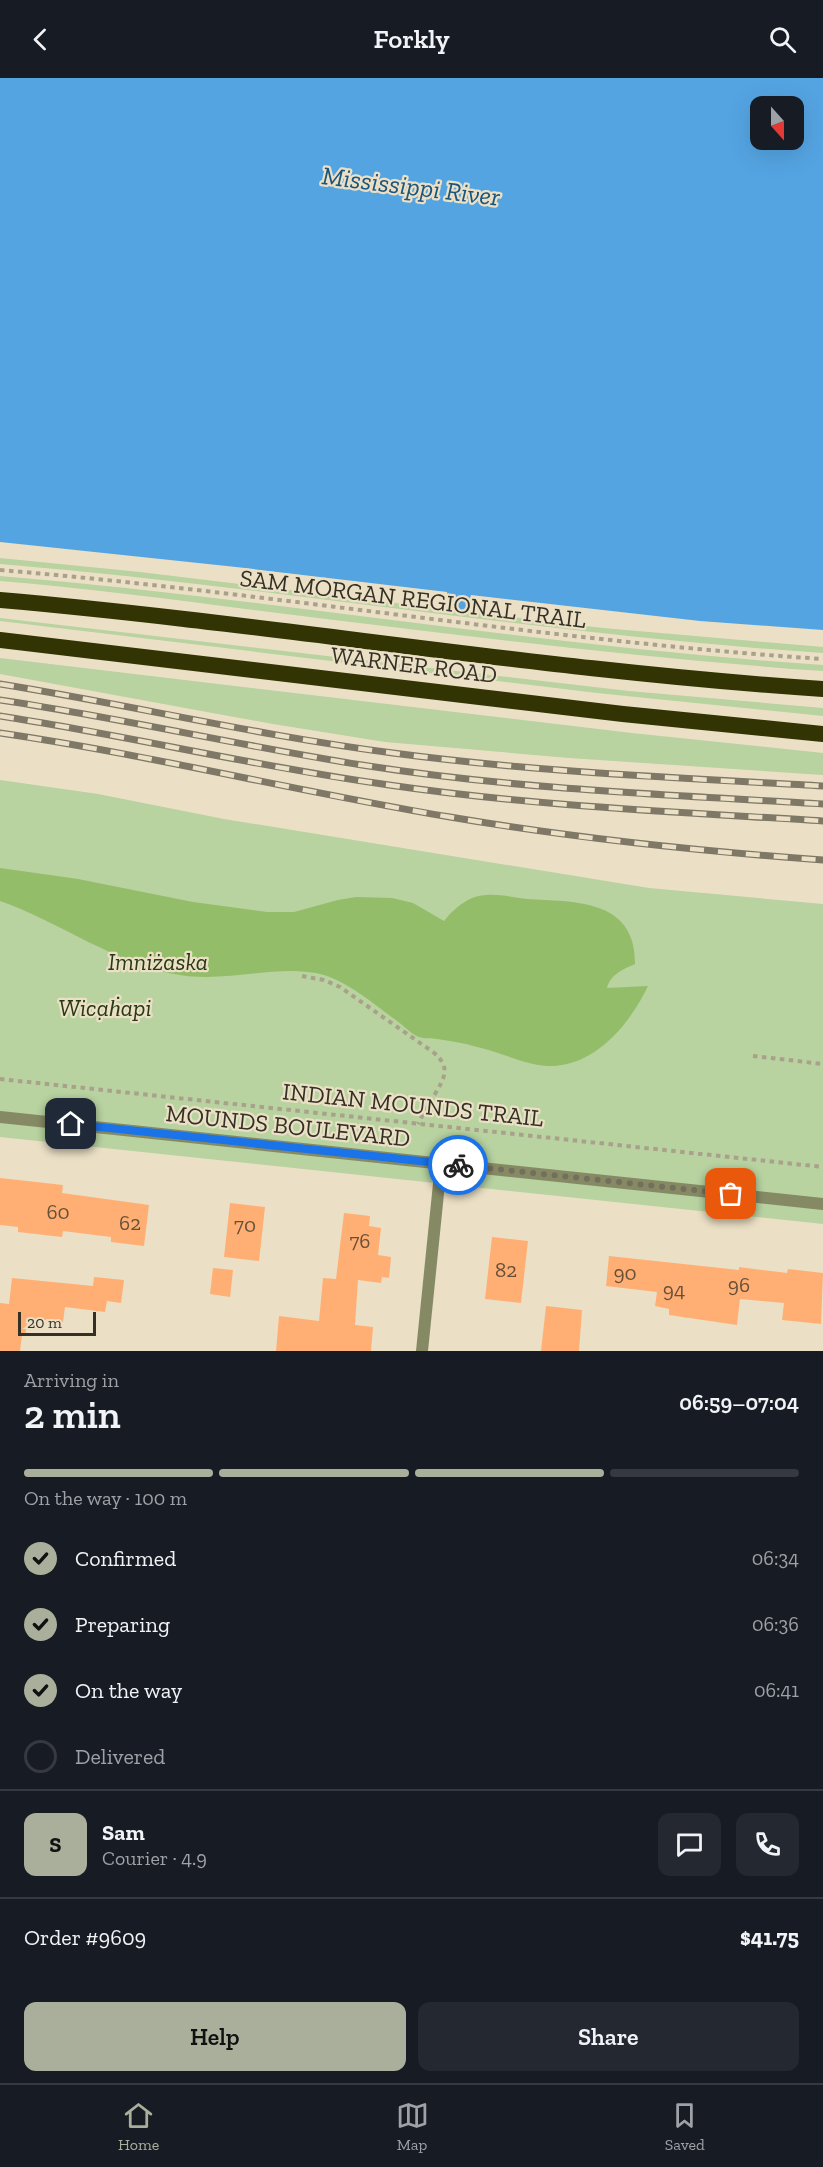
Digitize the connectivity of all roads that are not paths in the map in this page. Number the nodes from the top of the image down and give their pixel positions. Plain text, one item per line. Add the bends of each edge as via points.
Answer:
1 (0, 600) edge
2 (0, 640) edge
3 (823, 689) edge
4 (823, 734) edge
5 (0, 1117) edge
6 (441, 1164) junction
7 (823, 1204) edge
8 (422, 1351) edge

1 - 3 highway, WARNER ROAD via 570,666
2 - 4 highway, WARNER ROAD
5 - 6 street, MOUNDS BOULEVARD
6 - 7 street, MOUNDS BOULEVARD
6 - 8 street

